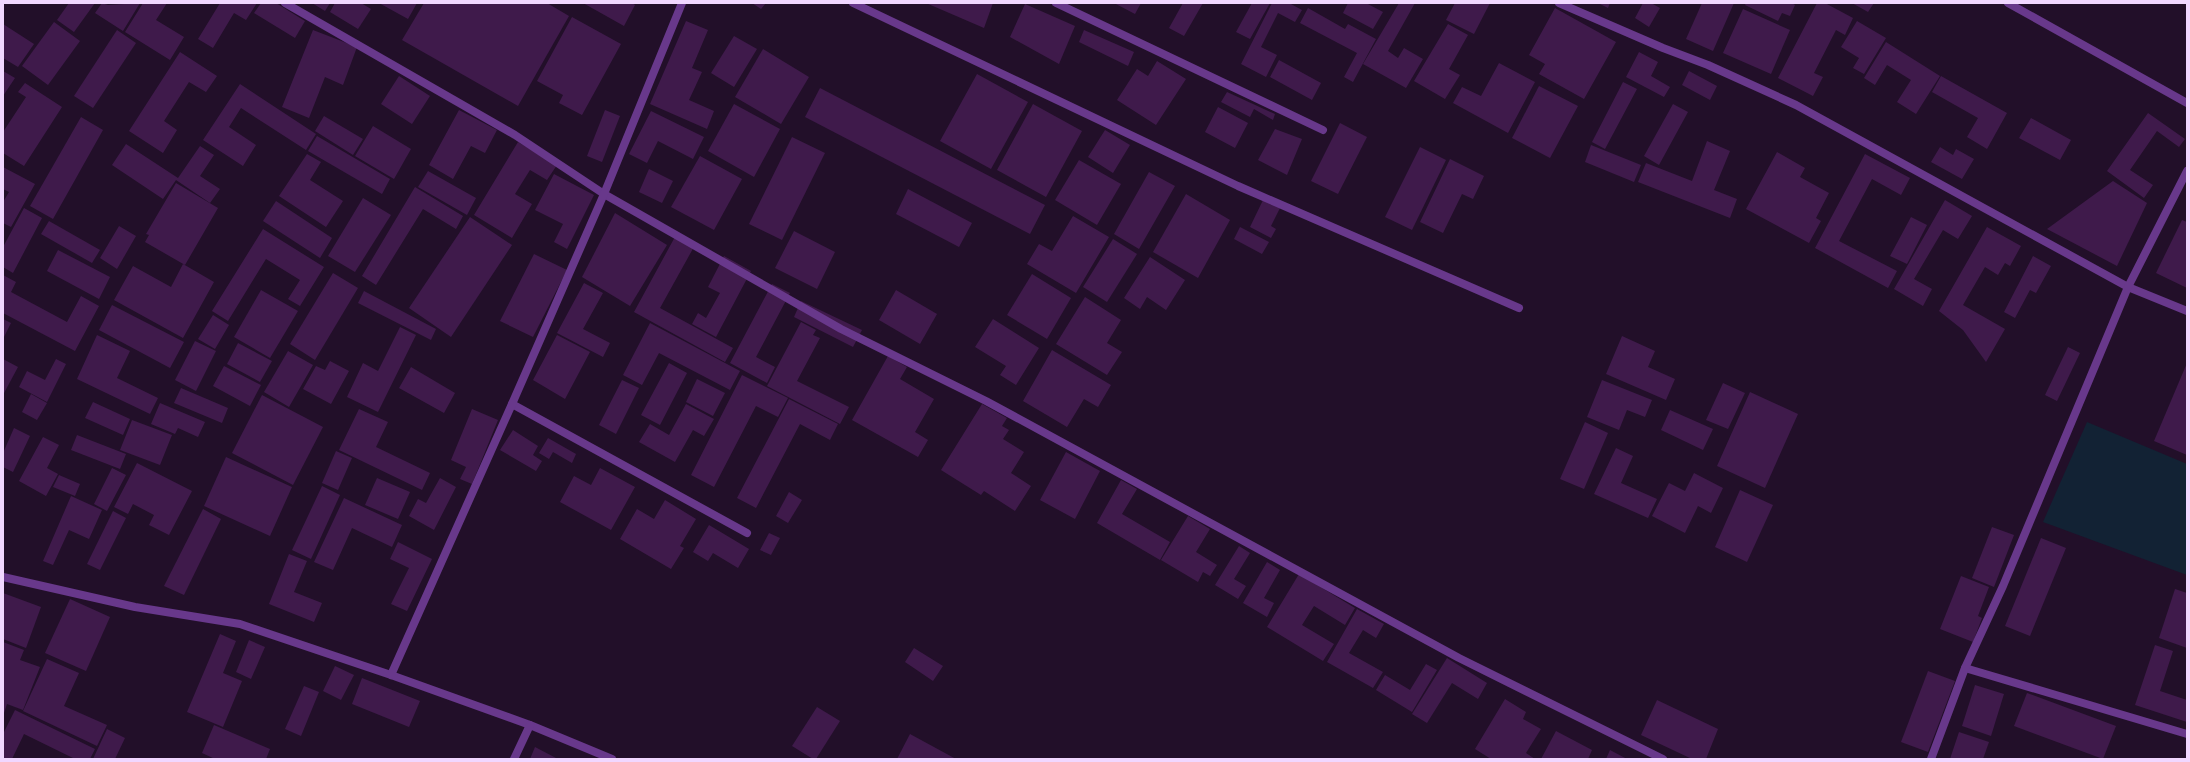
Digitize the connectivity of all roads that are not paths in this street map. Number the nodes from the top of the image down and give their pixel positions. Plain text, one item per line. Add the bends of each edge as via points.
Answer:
1 (285, 3) edge
2 (682, 3) edge
3 (853, 3) edge
4 (1056, 3) edge
5 (1559, 3) edge
6 (2008, 3) edge
7 (2187, 103) edge
8 (1323, 130) dead end
9 (2187, 170) edge
10 (604, 194) junction
11 (2128, 287) junction
12 (1519, 308) dead end
13 (2187, 311) edge
14 (512, 404) junction
15 (747, 533) dead end
16 (3, 578) edge
17 (1965, 668) junction
18 (391, 674) junction
19 (530, 725) junction
20 (2187, 734) edge
21 (514, 759) edge
22 (612, 759) edge
23 (1663, 759) edge
24 (1931, 759) edge

1 - 10 street via 515,135
2 - 10 street
3 - 12 street via 1238,186
4 - 8 street
5 - 11 street via 1796,105
6 - 7 street
9 - 11 street
10 - 14 street
10 - 23 street via 841,329 993,405 1459,658
11 - 13 street
11 - 17 street via 2003,586
14 - 15 street
14 - 18 street
16 - 18 street via 135,608 240,624
17 - 20 street
17 - 24 street
18 - 19 street
19 - 21 street
19 - 22 street

